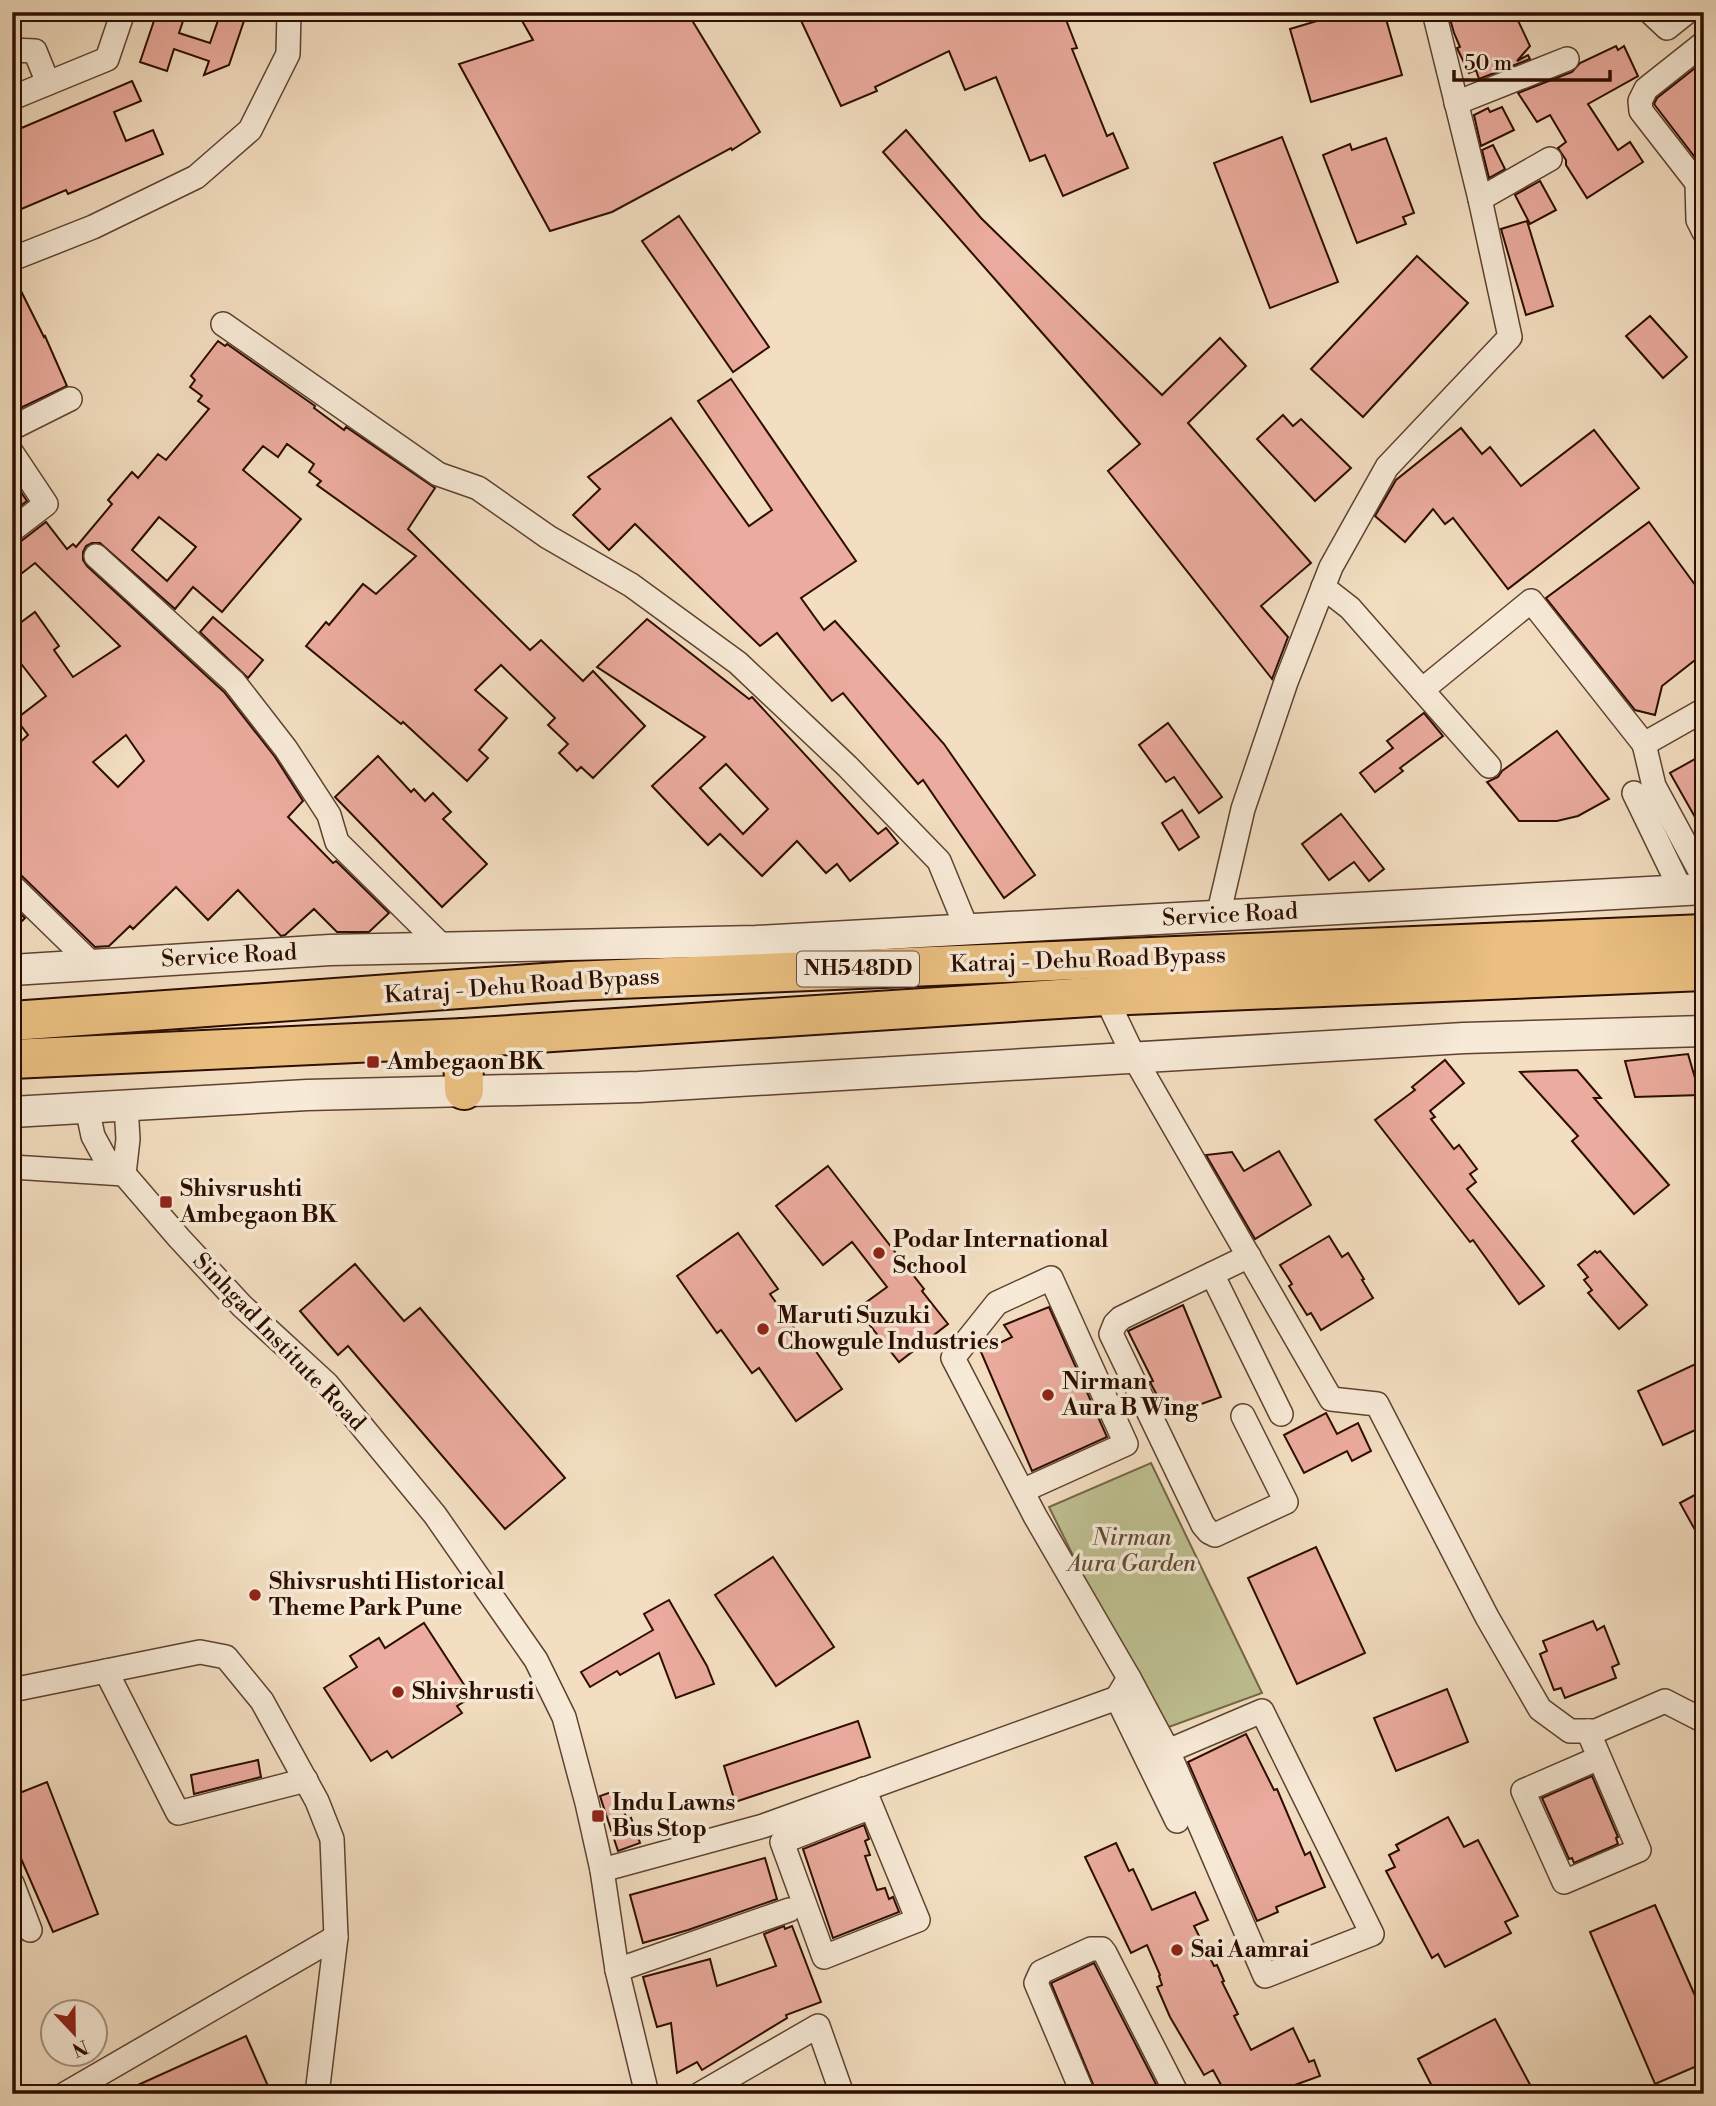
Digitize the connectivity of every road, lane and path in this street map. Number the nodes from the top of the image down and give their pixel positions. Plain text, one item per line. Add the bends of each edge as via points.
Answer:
1 (123, 12) edge
2 (289, 12) edge
3 (1434, 12) edge
4 (1650, 12) edge
5 (1688, 12) edge
6 (1704, 43) edge
7 (12, 50) edge
8 (1567, 58) dead end
9 (48, 83) junction
10 (12, 98) edge
11 (1456, 103) junction
12 (1550, 159) dead end
13 (1480, 200) junction
14 (1702, 217) edge
15 (12, 259) edge
16 (223, 324) dead end
17 (70, 399) dead end
18 (12, 428) edge
19 (12, 453) edge
20 (12, 530) edge
21 (96, 556) dead end
22 (1323, 587) junction
23 (1422, 691) junction
24 (1704, 710) edge
25 (1644, 744) junction
26 (1489, 766) dead end
27 (1634, 793) dead end
28 (1696, 884) edge
29 (12, 886) edge
30 (1218, 916) junction
31 (967, 929) junction
32 (1704, 934) edge
33 (445, 949) junction
34 (92, 964) junction
35 (12, 970) edge
36 (1704, 971) edge
37 (1105, 996) junction
38 (12, 1021) edge
39 (1704, 1031) edge
40 (463, 1038) junction
41 (12, 1059) edge
42 (1135, 1059) junction
43 (464, 1090) junction
44 (126, 1106) junction
45 (87, 1108) junction
46 (12, 1112) edge
47 (12, 1167) edge
48 (124, 1174) junction
49 (1249, 1256) junction
50 (1212, 1274) junction
51 (1280, 1414) dead end
52 (1243, 1416) dead end
53 (1022, 1491) junction
54 (106, 1671) junction
55 (1123, 1688) junction
56 (12, 1690) edge
57 (1704, 1721) edge
58 (1588, 1731) junction
59 (1168, 1751) junction
60 (1599, 1758) junction
61 (306, 1780) junction
62 (868, 1798) junction
63 (1177, 1821) dead end
64 (602, 1870) junction
65 (12, 1883) edge
66 (789, 1910) dead end
67 (30, 1930) dead end
68 (336, 1937) junction
69 (617, 1970) junction
70 (65, 2094) edge
71 (317, 2094) edge
72 (647, 2094) edge
73 (700, 2094) edge
74 (842, 2094) edge
75 (1083, 2094) edge
76 (1177, 2094) edge

1 - 9 street via 107,60
2 - 15 street via 288,54 250,130 196,177 93,227
3 - 11 street
4 - 5 street via 1667,28
6 - 14 street via 1646,89 1640,101 1641,111 1698,183
7 - 9 street via 35,51
8 - 11 street
9 - 10 street
11 - 13 street
12 - 13 street
13 - 22 street via 1510,337 1387,467
16 - 31 street via 438,474 478,488 548,537 631,585 738,663 939,861
17 - 18 street
19 - 20 street via 46,504
21 - 33 street via 234,682 330,815 337,842
22 - 23 street via 1350,608
22 - 30 street via 1243,808
23 - 25 street via 1531,601
23 - 26 street
24 - 25 street
25 - 28 street via 1654,786 1700,871
27 - 28 street
28 - 30 street, Service Road
29 - 34 street
30 - 31 street, Service Road
31 - 33 street, Service Road
32 - 38 highway, Katraj - Dehu Road Bypass / NH548DD via 571,981
33 - 34 street, Service Road
34 - 35 street, Service Road
36 - 37 highway, Katraj - Dehu Road Bypass / NH548DD
37 - 40 highway, Katraj - Dehu Road Bypass / NH548DD
37 - 42 street
39 - 42 street via 1464,1038
40 - 41 highway, Katraj - Dehu Road Bypass / NH548DD
40 - 43 highway
42 - 43 street via 639,1087
42 - 49 street
43 - 44 street
44 - 45 street
44 - 48 street
45 - 46 street
45 - 48 street, Sinhgad Institute Road via 93,1136 105,1158
47 - 48 street
48 - 64 street, Sinhgad Institute Road via 242,1306 327,1384 435,1516 497,1602 536,1660 564,1717
49 - 50 street
49 - 58 street via 1331,1399 1377,1404 1540,1709 1570,1731
50 - 51 street
50 - 52 street via 1121,1318 1111,1334 1203,1525 1215,1535 1286,1502
53 - 53 street via 953,1359 997,1303 1051,1278 1126,1444
53 - 55 street
54 - 56 street
54 - 61 street via 200,1652 226,1657 262,1701
54 - 61 street via 178,1813
55 - 59 street
55 - 62 street
55 - 63 street
57 - 58 street via 1665,1701
58 - 60 street
59 - 59 street via 1262,1711 1372,1934 1265,1976
60 - 60 street via 1639,1850 1564,1882 1523,1791
61 - 68 street via 332,1839
62 - 62 street via 918,1920 824,1956 782,1842
62 - 64 street
64 - 69 street, Sinhgad Institute Road
65 - 67 street
66 - 69 street
68 - 70 street
68 - 71 street
69 - 72 street, Sinhgad Institute Road
73 - 74 street via 818,2026
75 - 76 street via 1037,1983 1041,1972 1097,1948 1105,1953

